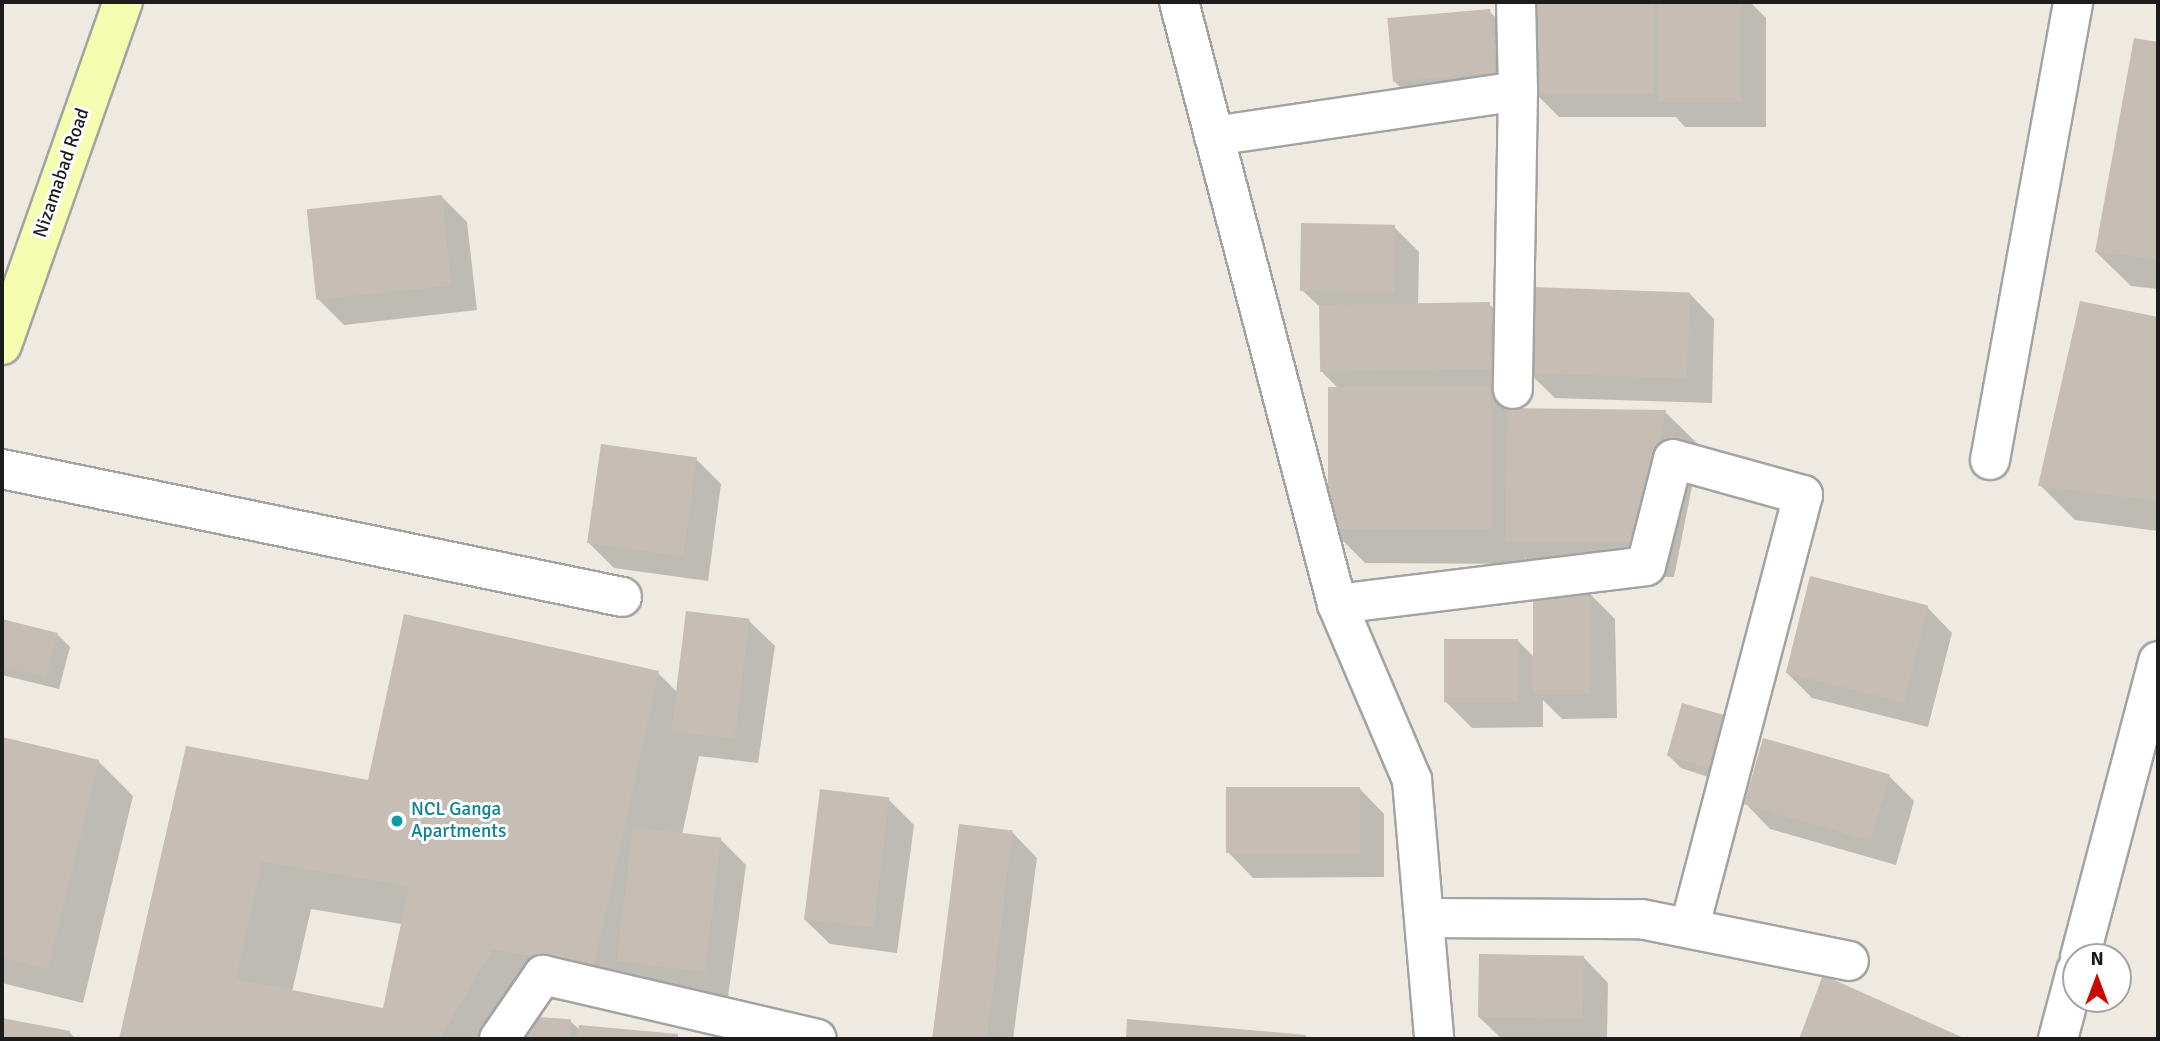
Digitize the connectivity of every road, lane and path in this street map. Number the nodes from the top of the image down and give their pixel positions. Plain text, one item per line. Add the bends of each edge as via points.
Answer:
1 (123, 2) edge
2 (1179, 2) edge
3 (1516, 2) edge
4 (2073, 2) edge
5 (1518, 91) junction
6 (1214, 136) junction
7 (2, 345) edge
8 (1513, 389) dead end
9 (1990, 460) dead end
10 (2, 469) edge
11 (622, 597) dead end
12 (1336, 604) junction
13 (2158, 660) edge
14 (1424, 918) junction
15 (1690, 926) junction
16 (2084, 943) edge
17 (1849, 961) dead end
18 (2065, 1013) edge
19 (499, 1039) edge
20 (817, 1039) edge
21 (1434, 1039) edge
22 (2058, 1039) edge

1 - 7 main road, Nizamabad Road
2 - 6 street
3 - 5 street
4 - 9 street
5 - 6 street
5 - 8 street
6 - 12 street
10 - 11 street
12 - 14 street via 1412,780
12 - 15 street via 1646,566 1673,459 1803,495
13 - 16 street
14 - 15 street via 1641,919
14 - 21 street
15 - 17 street
18 - 22 street
19 - 20 street via 543,975

